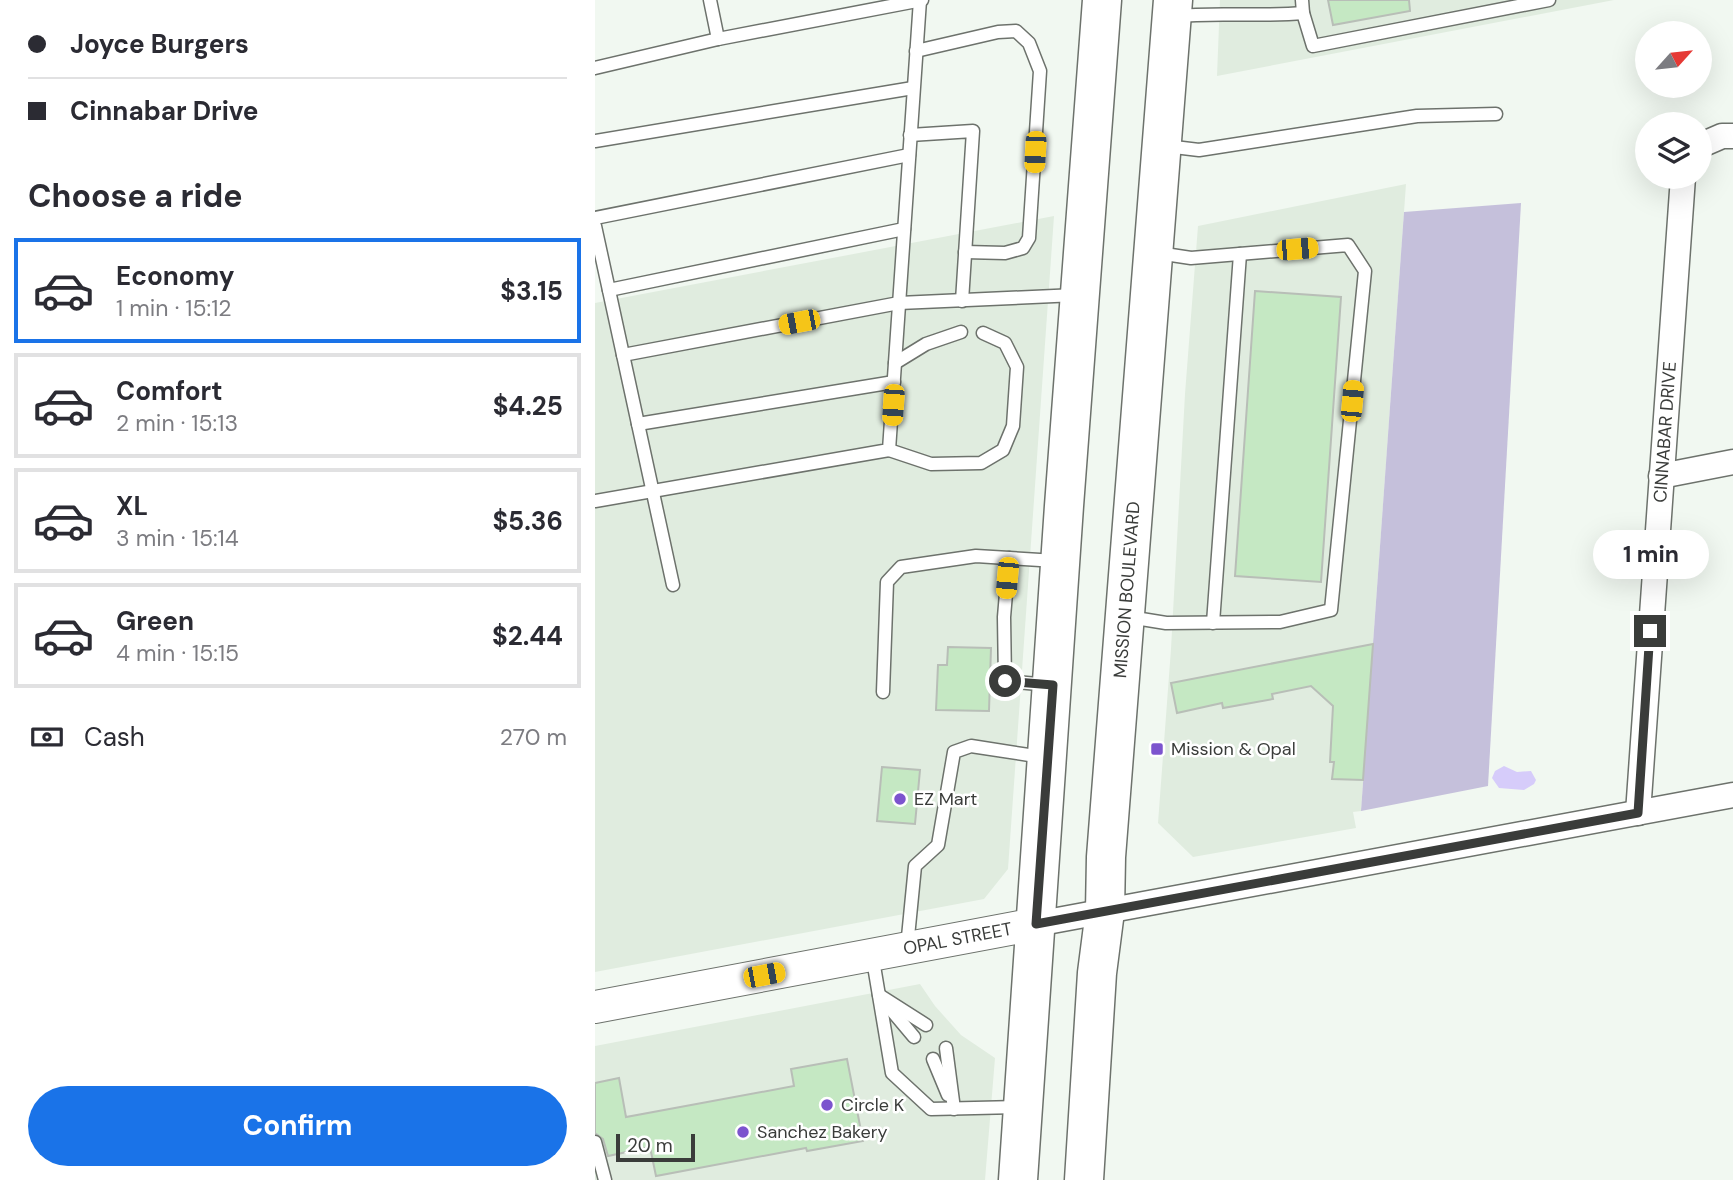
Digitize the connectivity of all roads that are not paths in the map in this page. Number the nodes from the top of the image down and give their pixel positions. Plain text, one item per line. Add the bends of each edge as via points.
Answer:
1 (710, 0) edge
2 (921, 0) edge
3 (1102, 0) edge
4 (1549, 0) edge
5 (1302, 7) edge
6 (1173, 8) edge
7 (718, 39) junction
8 (916, 51) junction
9 (595, 68) edge
10 (913, 88) junction
11 (1496, 114) dead end
12 (910, 135) junction
13 (1733, 136) edge
14 (1712, 140) edge
15 (595, 141) edge
16 (1162, 145) junction
17 (909, 155) junction
18 (1682, 189) edge
19 (595, 218) edge
20 (595, 226) edge
21 (904, 229) junction
22 (965, 252) junction
23 (1154, 253) junction
24 (1240, 254) junction
25 (609, 290) junction
26 (1081, 295) junction
27 (962, 301) junction
28 (899, 303) junction
29 (961, 332) dead end
30 (983, 333) dead end
31 (623, 355) junction
32 (895, 363) junction
33 (894, 382) junction
34 (638, 424) junction
35 (890, 450) junction
36 (1733, 462) edge
37 (1661, 476) junction
38 (652, 491) junction
39 (595, 501) edge
40 (1009, 558) junction
41 (1061, 562) junction
42 (673, 585) dead end
43 (1125, 616) junction
44 (1213, 622) junction
45 (1053, 685) junction
46 (883, 692) dead end
47 (1048, 758) junction
48 (1733, 795) edge
49 (1638, 813) junction
50 (1105, 911) junction
51 (1036, 924) junction
52 (907, 947) junction
53 (872, 954) junction
54 (879, 995) junction
55 (595, 1007) edge
56 (926, 1025) dead end
57 (914, 1037) dead end
58 (946, 1048) dead end
59 (933, 1059) dead end
60 (1024, 1107) junction
61 (954, 1109) junction
62 (595, 1142) edge
63 (605, 1180) edge
64 (1019, 1180) edge
65 (1084, 1180) edge

1 - 7 lane
2 - 7 lane
2 - 8 lane
3 - 26 main road
4 - 5 lane via 1313,46
5 - 6 lane via 1283,15
6 - 16 main road, MISSION BOULEVARD
7 - 9 lane
8 - 10 lane
8 - 22 lane via 1016,31 1029,43 1040,71 1029,238 1023,248 1005,253
10 - 12 lane
10 - 15 lane
11 - 16 lane via 1417,116 1199,150
12 - 17 lane
12 - 22 lane via 973,131
13 - 14 street
16 - 23 main road, MISSION BOULEVARD
17 - 19 lane
17 - 21 lane
18 - 37 street, CINNABAR DRIVE
20 - 25 lane
21 - 25 lane
21 - 28 lane
22 - 27 lane
23 - 24 lane via 1192,258
23 - 43 main road, MISSION BOULEVARD
24 - 44 lane
24 - 44 lane via 1348,245 1365,271 1331,610 1280,622
25 - 31 lane
26 - 27 lane
26 - 41 main road
27 - 28 lane
28 - 31 lane
28 - 32 lane
29 - 32 lane via 926,344
30 - 35 lane via 1005,343 1017,367 1013,426 1003,450 981,464 931,464
31 - 34 lane
32 - 33 lane
33 - 34 lane
33 - 35 lane
34 - 38 lane
35 - 38 lane
36 - 37 street
37 - 49 street, CINNABAR DRIVE
38 - 39 lane
38 - 42 lane
40 - 41 lane
40 - 45 lane via 1003,617 1005,681
40 - 46 lane via 976,556 901,567 887,582
41 - 45 main road
43 - 44 lane via 1166,623
43 - 50 main road, MISSION BOULEVARD
45 - 47 main road
47 - 51 main road
47 - 52 lane via 971,746 954,752 938,845 915,866
48 - 49 street, OPAL STREET
49 - 50 street, OPAL STREET
50 - 51 street, OPAL STREET
50 - 65 main road, MISSION BOULEVARD
51 - 52 street, OPAL STREET
51 - 60 main road
52 - 53 street, OPAL STREET
53 - 54 lane
53 - 55 street, OPAL STREET
54 - 56 lane
54 - 57 lane
54 - 61 lane via 892,1073 931,1109
58 - 61 lane
59 - 61 lane
60 - 61 lane
60 - 64 main road
62 - 63 lane

